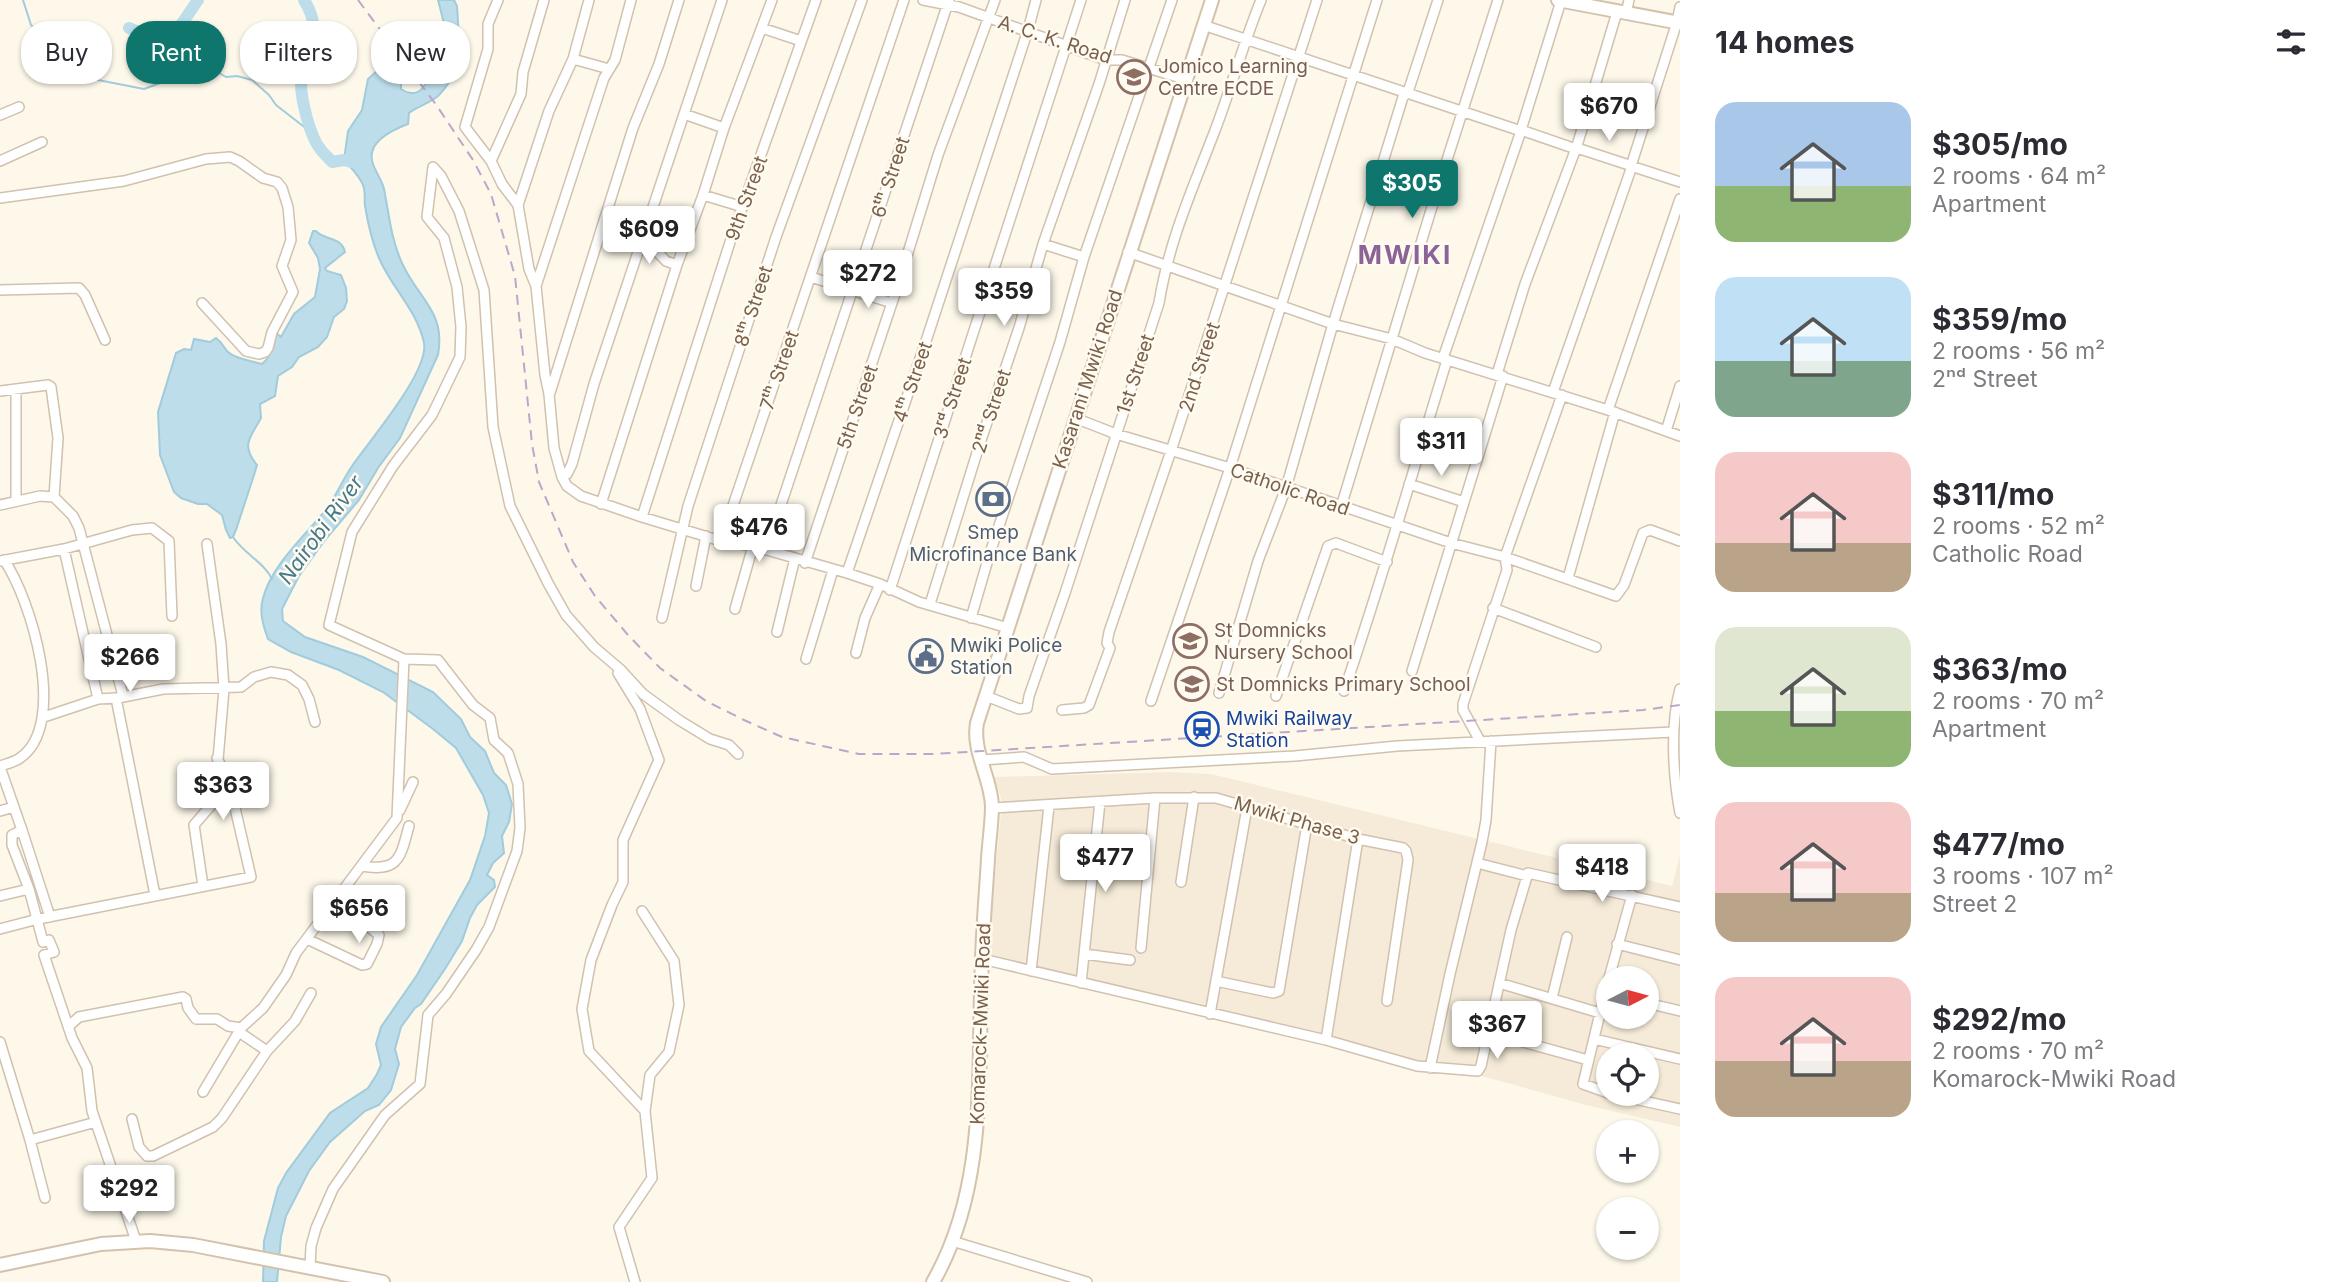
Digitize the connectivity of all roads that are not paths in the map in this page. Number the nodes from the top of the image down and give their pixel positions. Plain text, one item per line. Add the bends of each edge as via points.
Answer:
1 (498, 0) edge
2 (544, 0) edge
3 (589, 0) edge
4 (631, 0) edge
5 (679, 0) edge
6 (722, 0) edge
7 (772, 0) edge
8 (816, 0) edge
9 (862, 0) edge
10 (905, 0) edge
11 (923, 0) edge
12 (995, 0) edge
13 (1035, 0) edge
14 (1080, 0) edge
15 (1125, 0) edge
16 (1172, 0) edge
17 (1212, 0) edge
18 (1261, 0) edge
19 (1317, 0) edge
20 (1377, 0) edge
21 (1438, 0) edge
22 (1498, 0) edge
23 (1559, 0) edge
24 (1629, 0) edge
25 (948, 2) edge
26 (1583, 2) edge
27 (1680, 7) edge
28 (1622, 13) junction
29 (989, 18) junction
30 (1679, 22) edge
31 (1203, 25) junction
32 (762, 28) junction
33 (1028, 30) junction
34 (1245, 39) junction
35 (801, 41) junction
36 (1066, 46) junction
37 (1298, 57) junction
38 (573, 59) junction
39 (1106, 60) junction
40 (609, 69) junction
41 (1148, 69) junction
42 (1354, 74) junction
43 (1186, 80) junction
44 (1408, 92) junction
45 (19, 107) dead end
46 (1463, 111) junction
47 (684, 114) junction
48 (0, 116) edge
49 (724, 128) junction
50 (1521, 131) junction
51 (42, 142) dead end
52 (1577, 149) junction
53 (0, 161) edge
54 (491, 161) junction
55 (1631, 166) junction
56 (1680, 182) edge
57 (704, 195) junction
58 (0, 198) edge
59 (1680, 199) edge
60 (519, 205) junction
61 (743, 207) junction
62 (644, 238) junction
63 (1043, 244) junction
64 (1128, 252) junction
65 (1084, 257) junction
66 (1166, 263) junction
67 (677, 265) junction
68 (811, 277) junction
69 (536, 286) junction
70 (1225, 286) junction
71 (853, 289) junction
72 (0, 290) edge
73 (202, 303) dead end
74 (892, 303) junction
75 (1281, 305) junction
76 (1334, 324) junction
77 (1392, 339) junction
78 (104, 340) dead end
79 (1445, 359) junction
80 (1500, 375) junction
81 (1680, 386) edge
82 (16, 390) junction
83 (0, 391) edge
84 (550, 394) junction
85 (1557, 394) junction
86 (1611, 411) junction
87 (1075, 418) junction
88 (1666, 431) junction
89 (1116, 434) junction
90 (1680, 436) edge
91 (1171, 451) junction
92 (1230, 468) junction
93 (562, 477) junction
94 (1409, 484) junction
95 (1286, 488) junction
96 (54, 497) junction
97 (16, 500) junction
98 (1464, 502) junction
99 (601, 504) junction
100 (0, 505) edge
101 (1341, 507) junction
102 (642, 517) junction
103 (1398, 525) junction
104 (684, 529) junction
105 (706, 536) junction
106 (721, 541) junction
107 (1680, 541) edge
108 (84, 542) junction
109 (1451, 543) junction
110 (207, 544) dead end
111 (752, 546) junction
112 (64, 549) junction
113 (766, 550) junction
114 (1505, 557) junction
115 (795, 558) junction
116 (2, 560) edge
117 (1387, 562) junction
118 (805, 563) junction
119 (833, 570) junction
120 (847, 573) junction
121 (1568, 578) junction
122 (880, 584) junction
123 (696, 586) dead end
124 (890, 590) junction
125 (930, 604) junction
126 (1493, 608) junction
127 (735, 609) dead end
128 (173, 616) dead end
129 (662, 618) dead end
130 (971, 618) junction
131 (1008, 628) junction
132 (777, 632) dead end
133 (1596, 647) dead end
134 (856, 653) dead end
135 (404, 659) junction
136 (610, 659) junction
137 (806, 659) dead end
138 (1412, 671) dead end
139 (224, 689) junction
140 (1680, 690) edge
141 (1344, 691) dead end
142 (1219, 693) dead end
143 (986, 696) junction
144 (1276, 696) dead end
145 (119, 697) junction
146 (98, 699) junction
147 (1152, 701) dead end
148 (1062, 710) dead end
149 (44, 717) junction
150 (315, 722) dead end
151 (1673, 732) junction
152 (1480, 741) junction
153 (1491, 741) junction
154 (738, 754) dead end
155 (217, 758) junction
156 (982, 760) junction
157 (0, 767) edge
158 (413, 782) dead end
159 (1194, 797) junction
160 (1155, 798) junction
161 (1100, 802) junction
162 (1049, 806) junction
163 (13, 807) junction
164 (992, 808) junction
165 (1247, 808) junction
166 (0, 811) edge
167 (1680, 813) edge
168 (397, 818) junction
169 (1307, 824) junction
170 (410, 826) dead end
171 (22, 830) junction
172 (1358, 839) junction
173 (1478, 863) junction
174 (361, 866) junction
175 (1527, 876) junction
176 (1181, 882) dead end
177 (203, 886) junction
178 (29, 889) junction
179 (155, 895) junction
180 (1632, 895) junction
181 (0, 896) edge
182 (335, 901) junction
183 (1680, 907) edge
184 (642, 911) dead end
185 (50, 916) junction
186 (38, 919) junction
187 (0, 929) edge
188 (1567, 937) dead end
189 (307, 940) junction
190 (1617, 944) junction
191 (1141, 947) dead end
192 (1084, 954) junction
193 (982, 959) junction
194 (1130, 960) dead end
195 (1680, 960) edge
196 (1611, 966) edge
197 (1031, 971) junction
198 (1216, 981) junction
199 (1081, 983) junction
200 (1499, 984) junction
201 (311, 993) dead end
202 (1552, 998) junction
203 (1387, 1001) dead end
204 (1659, 1006) edge
205 (1680, 1011) edge
206 (1596, 1012) edge
207 (1210, 1014) junction
208 (69, 1026) junction
209 (1596, 1029) edge
210 (240, 1030) junction
211 (1487, 1032) junction
212 (1594, 1039) junction
213 (1326, 1040) junction
214 (0, 1042) edge
215 (267, 1051) junction
216 (1680, 1059) edge
217 (1588, 1060) junction
218 (1430, 1068) junction
219 (1596, 1089) edge
220 (203, 1092) dead end
221 (1659, 1105) edge
222 (1680, 1110) edge
223 (645, 1111) junction
224 (132, 1118) dead end
225 (96, 1122) junction
226 (30, 1140) junction
227 (45, 1198) dead end
228 (136, 1241) junction
229 (952, 1241) junction
230 (0, 1265) edge
231 (310, 1267) junction
232 (383, 1282) edge
233 (635, 1282) edge
234 (933, 1282) edge
235 (1087, 1282) edge

1 - 54 street via 488,24 488,49 465,127
2 - 54 street via 521,94
3 - 38 street
4 - 40 street
5 - 84 street via 633,128
6 - 47 street
7 - 32 street
8 - 35 street, 9th Street
9 - 104 street, 8ᵗʰ Street via 765,270
10 - 68 street, 7ᵗʰ Street
11 - 25 street, A. C. K. Road
12 - 29 street, 5th Street
13 - 33 street, 4ᵗʰ Street
14 - 36 street, 3ʳᵈ Street
15 - 39 street, 2ⁿᵈ Street
16 - 41 street
17 - 31 main road, Kasarani Mwiki Road
18 - 34 street, 1st Street
19 - 37 street, 2nd Street
20 - 42 street
21 - 44 street
22 - 46 street
23 - 26 main road
23 - 50 street
24 - 28 street
25 - 29 street, A. C. K. Road
25 - 71 street, 6ᵗʰ Street
26 - 28 main road
27 - 30 street
28 - 30 main road
28 - 52 street
29 - 33 street, A. C. K. Road
29 - 74 street, 5th Street via 938,155
30 - 55 street
31 - 34 street
31 - 43 main road, Kasarani Mwiki Road
32 - 35 street
32 - 49 street
33 - 36 street, A. C. K. Road
33 - 120 street, 4ᵗʰ Street
34 - 37 street
34 - 66 street, 1st Street
35 - 61 street, 9th Street
36 - 39 street, A. C. K. Road
36 - 124 street, 3ʳᵈ Street
37 - 42 street
37 - 70 street, 2nd Street
38 - 40 street
38 - 60 street via 549,111
39 - 41 street, A. C. K. Road
39 - 63 street, 2ⁿᵈ Street
40 - 69 street
41 - 43 street, A. C. K. Road
41 - 65 street
42 - 44 street
42 - 75 street
43 - 64 main road, Kasarani Mwiki Road
44 - 46 street
44 - 76 street
45 - 48 street
46 - 50 street
46 - 77 street
47 - 49 street
47 - 62 street
49 - 57 street
50 - 52 street
50 - 79 street
51 - 53 street
52 - 55 street
52 - 80 street via 1533,263
54 - 60 street
55 - 56 street
55 - 85 street
57 - 61 street
57 - 67 street
58 - 73 street via 138,178 206,159 240,161 276,182 286,198 291,240 282,266 293,292 268,348 259,354 246,351
59 - 86 street
60 - 69 street
61 - 102 street, 9th Street
62 - 67 street via 666,261
62 - 93 street via 572,464
63 - 65 street
63 - 125 street, 2ⁿᵈ Street
64 - 66 street
64 - 87 main road, Kasarani Mwiki Road
65 - 130 street
66 - 70 street
66 - 89 street, 1st Street via 1159,303
67 - 99 street
68 - 71 street
68 - 106 street, 7ᵗʰ Street
69 - 84 street
70 - 75 street
70 - 91 street, 2nd Street
71 - 74 street
71 - 113 street, 6ᵗʰ Street
72 - 78 street via 79,288
74 - 118 street, 5th Street
75 - 76 street
75 - 92 street
76 - 77 street
76 - 95 street
77 - 79 street
77 - 101 street
79 - 80 street
79 - 94 street
80 - 85 street
80 - 98 street
81 - 88 street
82 - 83 street
82 - 96 street via 51,387 58,438
82 - 97 street
84 - 93 street via 554,448
85 - 86 street
85 - 114 street
86 - 88 street
86 - 121 street
87 - 89 street, Catholic Road
87 - 131 main road, Kasarani Mwiki Road
88 - 90 street
89 - 91 street, Catholic Road
89 - 143 street, 1st Street via 1030,704 1019,709
91 - 92 street, Catholic Road
91 - 148 street, 2nd Street via 1089,705
92 - 95 street, Catholic Road
92 - 147 street
93 - 99 street via 574,492
94 - 98 street
94 - 103 street
95 - 101 street, Catholic Road
95 - 142 street via 1258,561
96 - 97 street
96 - 108 street via 73,516
97 - 100 street
98 - 109 street
99 - 102 street
101 - 103 street, Catholic Road
102 - 104 street
103 - 109 street, Catholic Road
103 - 117 street
104 - 105 street
104 - 129 street, 8ᵗʰ Street
105 - 106 street
105 - 123 street
106 - 111 street
107 - 121 street, Catholic Road via 1650,530 1643,533 1616,596
108 - 112 street
108 - 128 street via 152,528 169,541
108 - 145 street
109 - 114 street, Catholic Road
109 - 138 street
110 - 139 street
111 - 113 street
111 - 127 street
112 - 116 street
112 - 146 street
113 - 115 street
114 - 121 street, Catholic Road
114 - 126 street via 1507,570
115 - 118 street
115 - 132 street
116 - 149 street via 13,573 30,614 41,667
117 - 141 street
117 - 144 street via 1336,543 1328,546
118 - 119 street
119 - 120 street
119 - 137 street
120 - 122 street
122 - 124 street
122 - 134 street via 864,618
124 - 125 street
125 - 130 street
126 - 133 street
126 - 152 street via 1463,704
130 - 131 street
131 - 143 main road, Kasarani Mwiki Road
135 - 136 street via 329,625 352,532 432,415 460,357 457,287 444,238 427,217 433,167 459,211 484,290 494,427 510,506 566,615
135 - 168 street
135 - 231 street via 438,660 473,705 490,718 494,740 508,753 519,784 517,851 489,927 428,1015 421,1084 385,1115 333,1189 316,1228
136 - 154 street via 660,707 710,739 729,744
136 - 223 street via 640,709 659,760 623,840 623,882 591,960 582,1009 589,1051
139 - 145 street via 163,689
139 - 150 street via 241,687 271,672 288,675 302,685
139 - 155 street
140 - 151 street
143 - 156 main road, Kasarani Mwiki Road via 976,731
145 - 146 street
145 - 179 street
146 - 149 street
149 - 157 street via 27,751
151 - 153 street
151 - 167 street
152 - 153 street
152 - 156 street via 1052,769 1029,758
153 - 173 street
155 - 177 street via 213,803 194,825
155 - 177 street via 229,782 251,877
156 - 164 main road, Komarock-Mwiki Road
157 - 163 street
158 - 168 street
159 - 160 street, Mwiki Phase 3
159 - 165 street, Mwiki Phase 3 via 1229,800
159 - 176 street
160 - 161 street, Mwiki Phase 3
160 - 191 street
161 - 162 street, Mwiki Phase 3
161 - 192 street
162 - 164 street, Mwiki Phase 3
162 - 197 street
163 - 166 street
163 - 171 street
164 - 193 main road, Komarock-Mwiki Road
165 - 169 street, Mwiki Phase 3
165 - 198 street
168 - 174 street
169 - 172 street, Mwiki Phase 3
169 - 198 street via 1279,991
170 - 174 street via 403,849 390,867
171 - 178 street via 12,835 12,845
171 - 185 street
172 - 203 street, Mwiki Phase 3 via 1403,848 1408,855
172 - 213 street
173 - 175 street
173 - 218 street
174 - 182 street
175 - 180 street via 1531,872
175 - 200 street
177 - 179 street
178 - 181 street
178 - 186 street
179 - 185 street
180 - 183 street
180 - 190 street
182 - 189 street
182 - 189 street via 379,935 367,964
184 - 223 street via 674,961 679,1005 669,1052 650,1075
185 - 186 street
186 - 187 street
186 - 208 street via 43,942 49,940 54,952 44,955
188 - 202 street
189 - 210 street via 263,1008
190 - 195 street
190 - 196 street
192 - 194 street
192 - 199 street
193 - 197 street
193 - 229 main road, Komarock-Mwiki Road via 976,1133
197 - 199 street
198 - 207 street
199 - 207 street
200 - 202 street
200 - 211 street
201 - 215 street via 295,1021
202 - 206 street
204 - 205 street
207 - 213 street
208 - 210 street via 79,1017 183,997 196,1019 217,1019
208 - 225 street via 87,1068
209 - 212 street
210 - 215 street
210 - 220 street
211 - 217 street
211 - 218 street via 1478,1070
212 - 216 street
212 - 217 street
213 - 218 street
214 - 226 street
215 - 224 street via 213,1127 165,1152 147,1156 139,1147
217 - 219 street via 1583,1085
221 - 222 street
223 - 233 street via 652,1178 619,1227
225 - 226 street
225 - 228 street
226 - 227 street
228 - 230 main road
228 - 231 main road via 175,1242
229 - 234 main road, Komarock-Mwiki Road
229 - 235 street
231 - 232 main road

